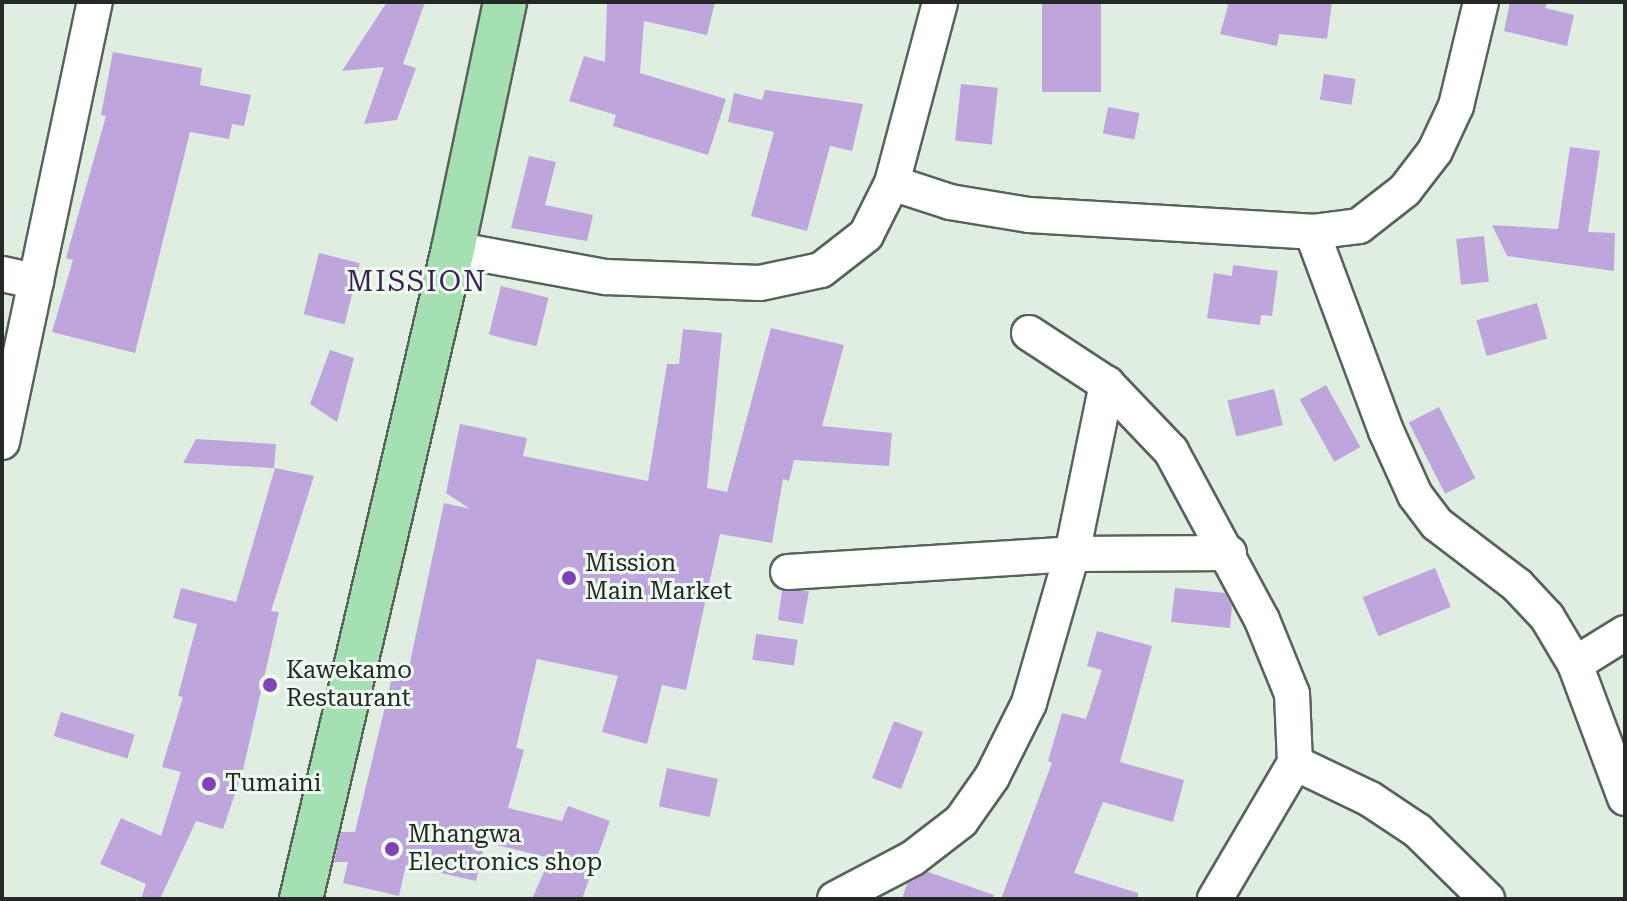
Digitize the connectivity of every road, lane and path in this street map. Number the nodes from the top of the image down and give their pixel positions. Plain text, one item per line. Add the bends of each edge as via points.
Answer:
1 (95, 2) edge
2 (505, 2) edge
3 (940, 2) edge
4 (1481, 2) edge
5 (892, 183) junction
6 (1312, 232) junction
7 (453, 249) junction
8 (2, 274) edge
9 (36, 281) junction
10 (1029, 333) dead end
11 (1107, 384) junction
12 (2, 442) edge
13 (1229, 553) junction
14 (1072, 554) junction
15 (788, 572) dead end
16 (1625, 633) edge
17 (1575, 664) junction
18 (1295, 763) junction
19 (1625, 798) edge
20 (301, 899) edge
21 (835, 899) edge
22 (1215, 899) edge
23 (1487, 899) edge

1 - 9 street
2 - 7 main road
3 - 5 street
4 - 6 street via 1456,106 1435,151 1405,190 1359,226
5 - 6 street via 950,202 1029,215
5 - 7 street via 866,235 821,270 760,283 606,277
6 - 17 street via 1415,495 1437,524 1517,585 1547,617
7 - 20 main road
8 - 9 street
9 - 12 street
10 - 11 street
11 - 13 street via 1171,451
11 - 14 street
13 - 14 street
13 - 18 street via 1292,694
14 - 15 street
14 - 21 street via 1029,703 992,777 961,821 913,858
16 - 17 street
17 - 19 street
18 - 22 street
18 - 23 street via 1370,799 1418,831

